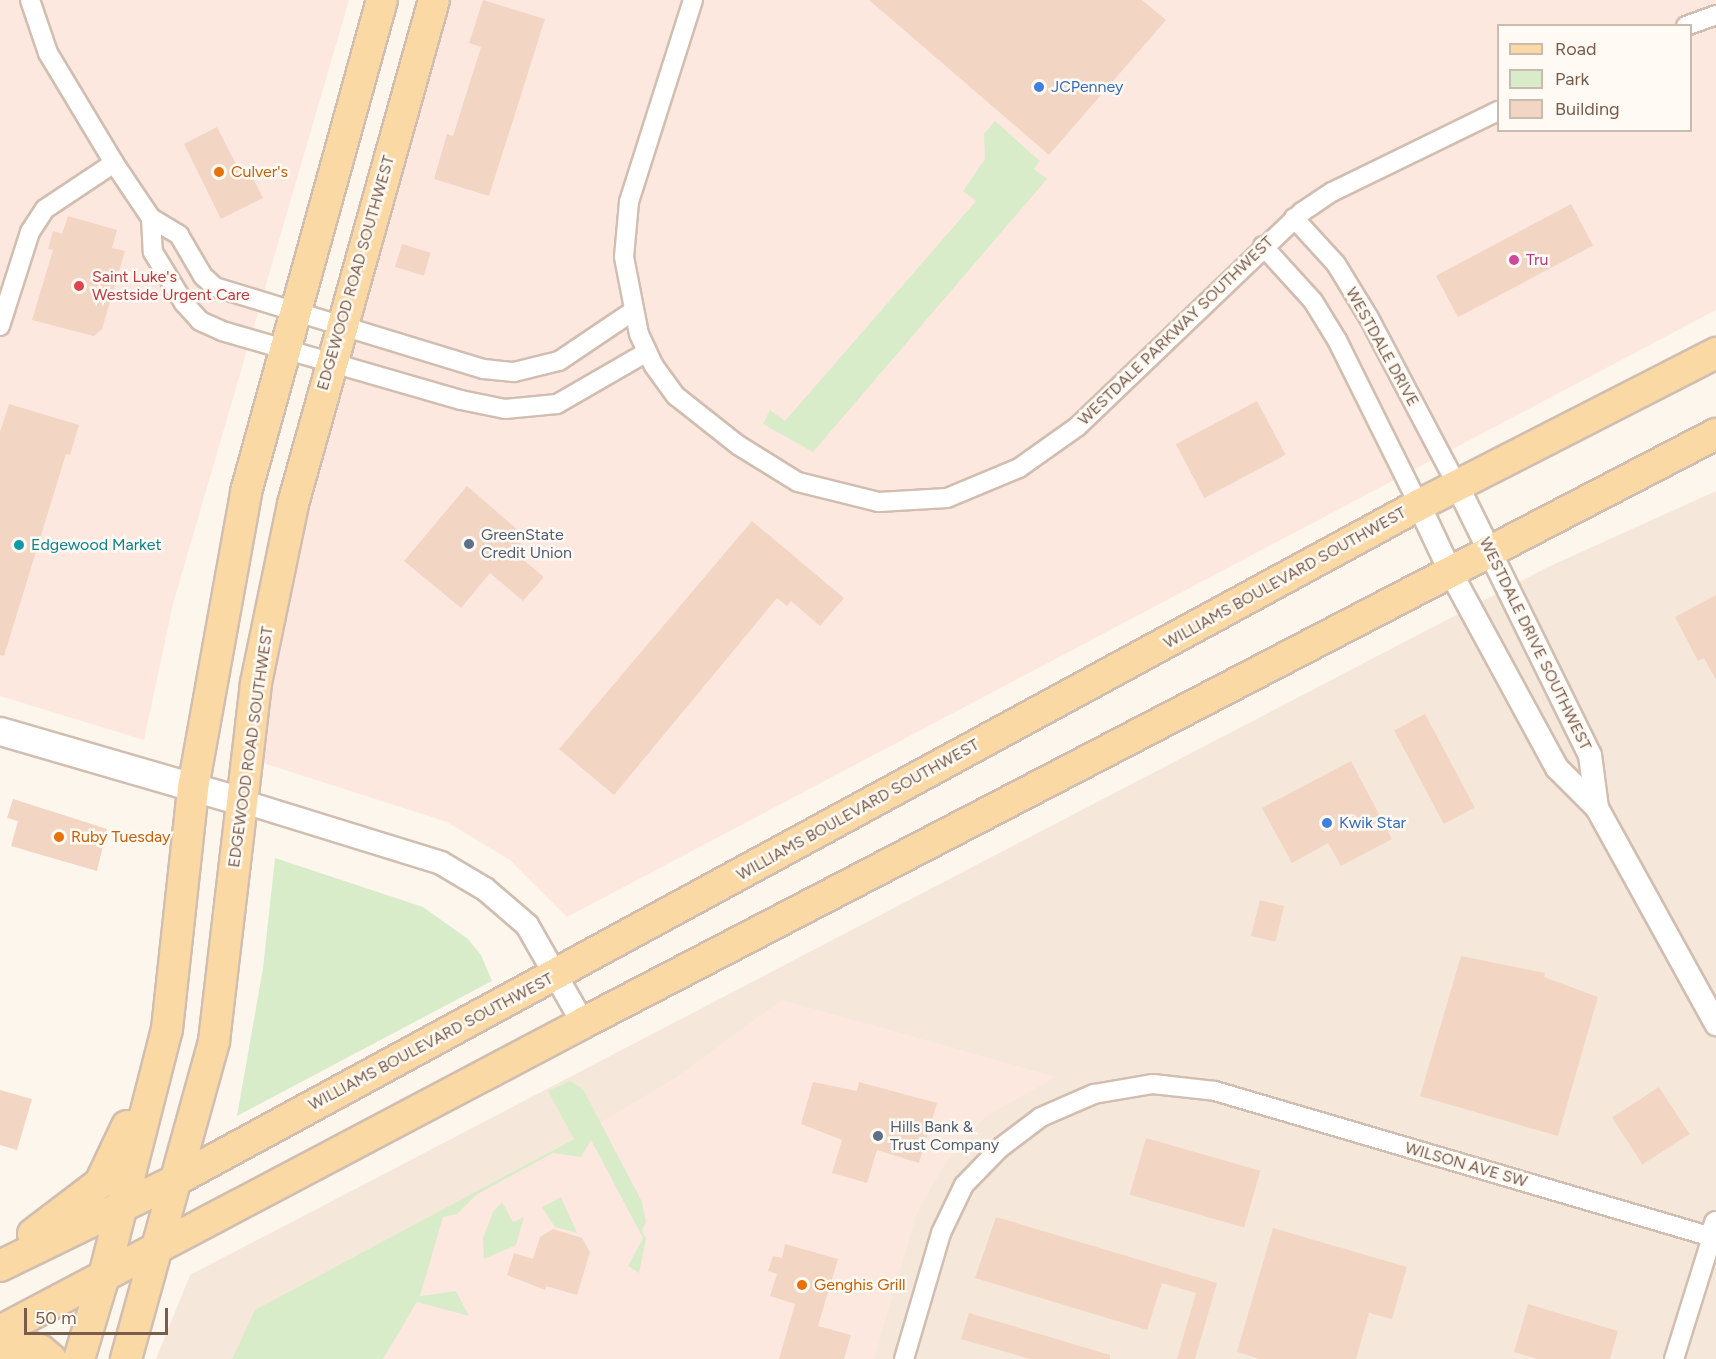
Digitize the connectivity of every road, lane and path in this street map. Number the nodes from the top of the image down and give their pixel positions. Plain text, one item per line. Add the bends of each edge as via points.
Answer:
1 (30, 0) edge
2 (382, 0) edge
3 (434, 0) edge
4 (693, 0) edge
5 (1716, 15) edge
6 (1691, 24) edge
7 (1497, 111) edge
8 (114, 163) junction
9 (151, 218) junction
10 (1294, 219) junction
11 (1263, 246) junction
12 (633, 311) junction
13 (296, 313) junction
14 (0, 326) edge
15 (340, 326) junction
16 (286, 348) junction
17 (647, 352) junction
18 (1716, 353) edge
19 (330, 363) junction
20 (1716, 434) edge
21 (1457, 485) junction
22 (1419, 505) junction
23 (1490, 551) junction
24 (1451, 573) junction
25 (0, 731) edge
26 (193, 788) junction
27 (241, 801) junction
28 (1597, 808) junction
29 (556, 974) junction
30 (583, 1023) junction
31 (1716, 1024) edge
32 (167, 1029) junction
33 (178, 1179) junction
34 (122, 1207) junction
35 (1715, 1233) edge
36 (158, 1247) junction
37 (0, 1259) edge
38 (0, 1266) edge
39 (104, 1276) junction
40 (0, 1331) edge
41 (0, 1350) edge
42 (51, 1359) edge
43 (78, 1359) edge
44 (126, 1359) edge
45 (904, 1359) edge
46 (1674, 1359) edge

1 - 8 street via 48,53
2 - 13 main road
3 - 15 main road, EDGEWOOD ROAD SOUTHWEST
4 - 12 street, WESTDALE PARKWAY SOUTHWEST via 629,202 624,256
5 - 6 street
7 - 10 street, WESTDALE PARKWAY SOUTHWEST via 1332,192
8 - 9 street
8 - 14 street via 45,209 30,232
9 - 13 street via 179,235 203,276 215,287
9 - 16 street via 153,252 184,303 200,321
10 - 11 street, WESTDALE PARKWAY SOUTHWEST
10 - 21 street, WESTDALE DRIVE via 1336,264 1364,309
11 - 17 street, WESTDALE PARKWAY SOUTHWEST via 1068,435 1019,468 947,498 879,502 798,482 738,445 676,396
11 - 22 street via 1314,301
12 - 15 street via 559,361 514,372 484,369
12 - 17 street, WESTDALE PARKWAY SOUTHWEST
13 - 15 street
13 - 16 main road
15 - 19 main road, EDGEWOOD ROAD SOUTHWEST
16 - 19 street
16 - 26 main road via 244,503
17 - 19 street via 574,395 538,409 505,409 461,400
18 - 21 main road, WILLIAMS BOULEVARD SOUTHWEST
19 - 27 main road, EDGEWOOD ROAD SOUTHWEST via 274,589
20 - 23 main road
21 - 22 main road, WILLIAMS BOULEVARD SOUTHWEST
21 - 23 street, WESTDALE DRIVE SOUTHWEST
22 - 24 street, WESTDALE DRIVE SOUTHWEST
22 - 29 main road, WILLIAMS BOULEVARD SOUTHWEST
23 - 24 main road
23 - 28 street, WESTDALE DRIVE SOUTHWEST via 1590,755
24 - 28 street, WESTDALE DRIVE SOUTHWEST via 1557,768
24 - 30 main road
25 - 26 main road
26 - 27 main road
26 - 32 main road
27 - 29 street via 441,863 485,889 527,925
27 - 33 main road, EDGEWOOD ROAD SOUTHWEST via 218,1020
28 - 31 street, WESTDALE DRIVE SOUTHWEST
29 - 30 street
29 - 33 main road, WILLIAMS BOULEVARD SOUTHWEST
30 - 36 main road
32 - 34 main road
32 - 37 main road via 119,1150 100,1183
33 - 34 main road, WILLIAMS BOULEVARD SOUTHWEST
33 - 36 main road, EDGEWOOD ROAD SOUTHWEST
34 - 38 main road, WILLIAMS BOULEVARD SOUTHWEST
34 - 39 main road
35 - 45 street, WILSON AVE SW via 1215,1091 1153,1084 1094,1094 1041,1117 1000,1148 964,1185 941,1233
35 - 46 street
36 - 39 main road
36 - 44 main road, EDGEWOOD ROAD SOUTHWEST
39 - 40 main road
39 - 43 main road
41 - 42 main road via 22,1345 40,1350

